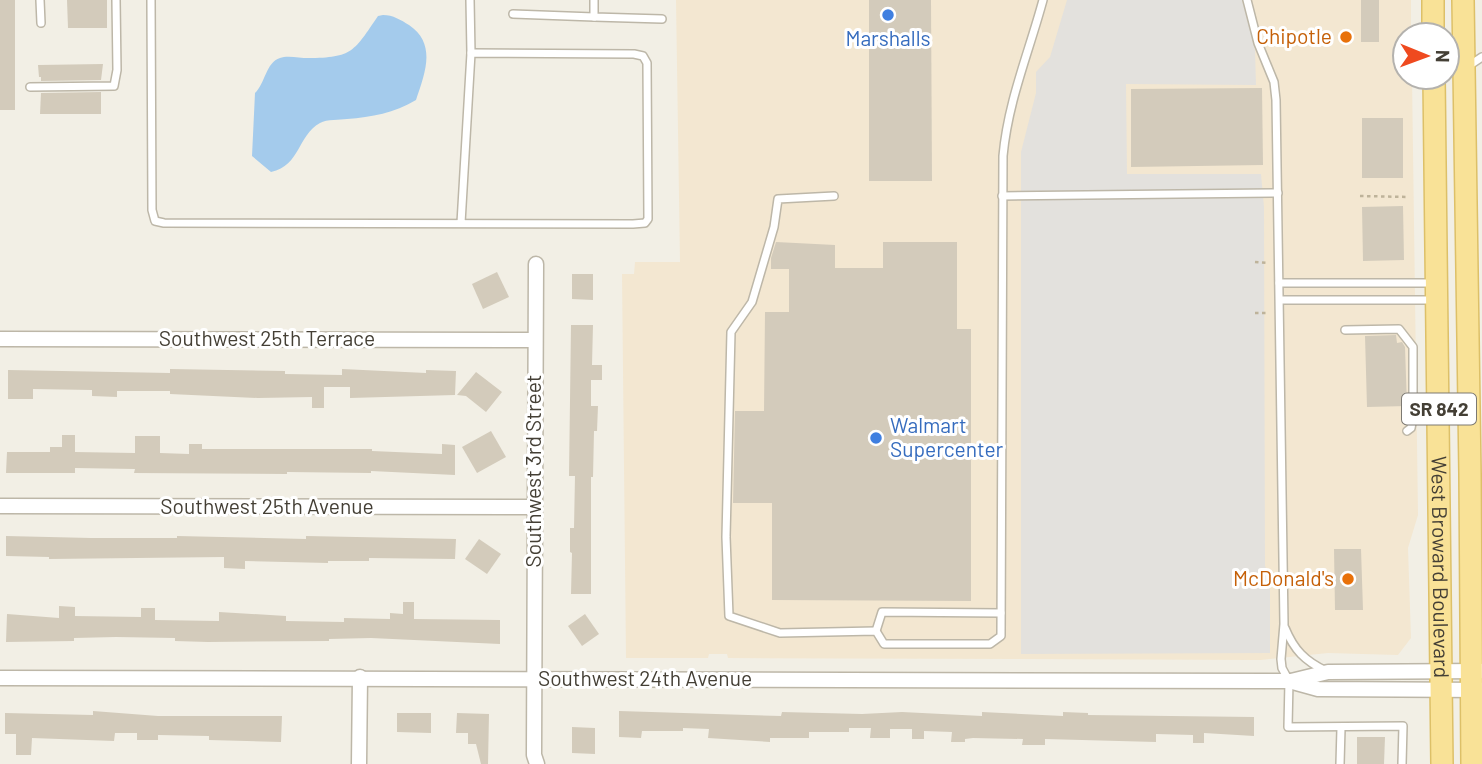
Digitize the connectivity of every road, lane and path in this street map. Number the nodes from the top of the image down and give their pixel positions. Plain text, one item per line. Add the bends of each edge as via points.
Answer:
1 (40, 0) edge
2 (116, 0) edge
3 (151, 0) edge
4 (470, 0) edge
5 (594, 0) edge
6 (1043, 0) edge
7 (1247, 0) edge
8 (1433, 0) edge
9 (1463, 0) edge
10 (513, 15) dead end
11 (594, 17) junction
12 (662, 19) dead end
13 (1433, 21) edge
14 (41, 23) dead end
15 (471, 53) junction
16 (1482, 57) edge
17 (1464, 69) junction
18 (30, 87) dead end
19 (1434, 91) edge
20 (1278, 193) junction
21 (1360, 195) dead end
22 (834, 196) dead end
23 (1002, 196) junction
24 (1409, 197) dead end
25 (461, 223) junction
26 (1255, 262) dead end
27 (1272, 263) dead end
28 (536, 264) dead end
29 (1279, 283) junction
30 (1474, 284) edge
31 (1438, 292) junction
32 (1280, 300) junction
33 (1255, 313) dead end
34 (1272, 313) dead end
35 (1467, 327) junction
36 (1345, 330) dead end
37 (0, 339) edge
38 (535, 340) junction
39 (1407, 431) dead end
40 (1476, 474) edge
41 (1476, 505) edge
42 (0, 506) edge
43 (534, 507) junction
44 (1001, 613) junction
45 (1284, 624) junction
46 (876, 631) junction
47 (1328, 672) junction
48 (360, 677) junction
49 (0, 678) edge
50 (534, 678) junction
51 (1476, 680) edge
52 (1289, 681) junction
53 (1442, 681) junction
54 (1341, 727) junction
55 (359, 764) edge
56 (537, 764) edge
57 (1340, 764) edge
58 (1402, 764) edge
59 (1441, 764) edge
60 (1472, 764) edge

1 - 14 lane
2 - 18 lane via 114,86
3 - 25 lane via 155,221
4 - 15 lane
5 - 11 lane
6 - 23 lane via 1006,128
7 - 20 lane via 1274,82
8 - 13 main road
9 - 17 main road, West Broward Boulevard / SR 842
10 - 11 lane
11 - 12 lane
15 - 25 lane
15 - 25 lane via 643,56 647,63 648,219 641,224
16 - 17 lane
17 - 30 main road, West Broward Boulevard / SR 842
19 - 31 main road, West Broward Boulevard / SR 842
20 - 23 lane
20 - 29 lane
21 - 24 path
22 - 46 lane via 778,200 752,302 731,332 726,537 729,616 780,633
23 - 44 lane
26 - 27 path
28 - 38 street, Southwest 3rd Street
29 - 31 lane
29 - 32 lane
30 - 35 main road, West Broward Boulevard / SR 842
31 - 32 lane
31 - 35 main road via 1455,303
31 - 53 main road, West Broward Boulevard / SR 842
32 - 45 lane
33 - 34 path
35 - 40 main road, West Broward Boulevard / SR 842
36 - 39 lane via 1399,329 1410,340 1413,418
37 - 38 street, Southwest 25th Terrace
38 - 43 street, Southwest 3rd Street
40 - 41 main road, West Broward Boulevard / SR 842
41 - 51 main road, West Broward Boulevard / SR 842
42 - 43 street, Southwest 25th Avenue
43 - 50 street, Southwest 3rd Street
44 - 46 lane via 882,612
44 - 46 lane via 1002,636 989,644 884,644
45 - 47 lane via 1303,658
45 - 52 lane via 1281,659
47 - 52 street, Southwest 24th Avenue
47 - 53 street, Southwest 24th Avenue
48 - 49 street, Southwest 24th Avenue
48 - 50 street, Southwest 24th Avenue
48 - 55 street
50 - 52 street, Southwest 24th Avenue
50 - 56 street, Southwest 3rd Street
51 - 53 street, Southwest 24th Avenue
51 - 60 main road, West Broward Boulevard / SR 842
52 - 53 street, Southwest 24th Avenue via 1318,689
52 - 54 lane via 1288,727
53 - 59 main road, West Broward Boulevard / SR 842
54 - 57 lane
54 - 58 lane via 1403,726

